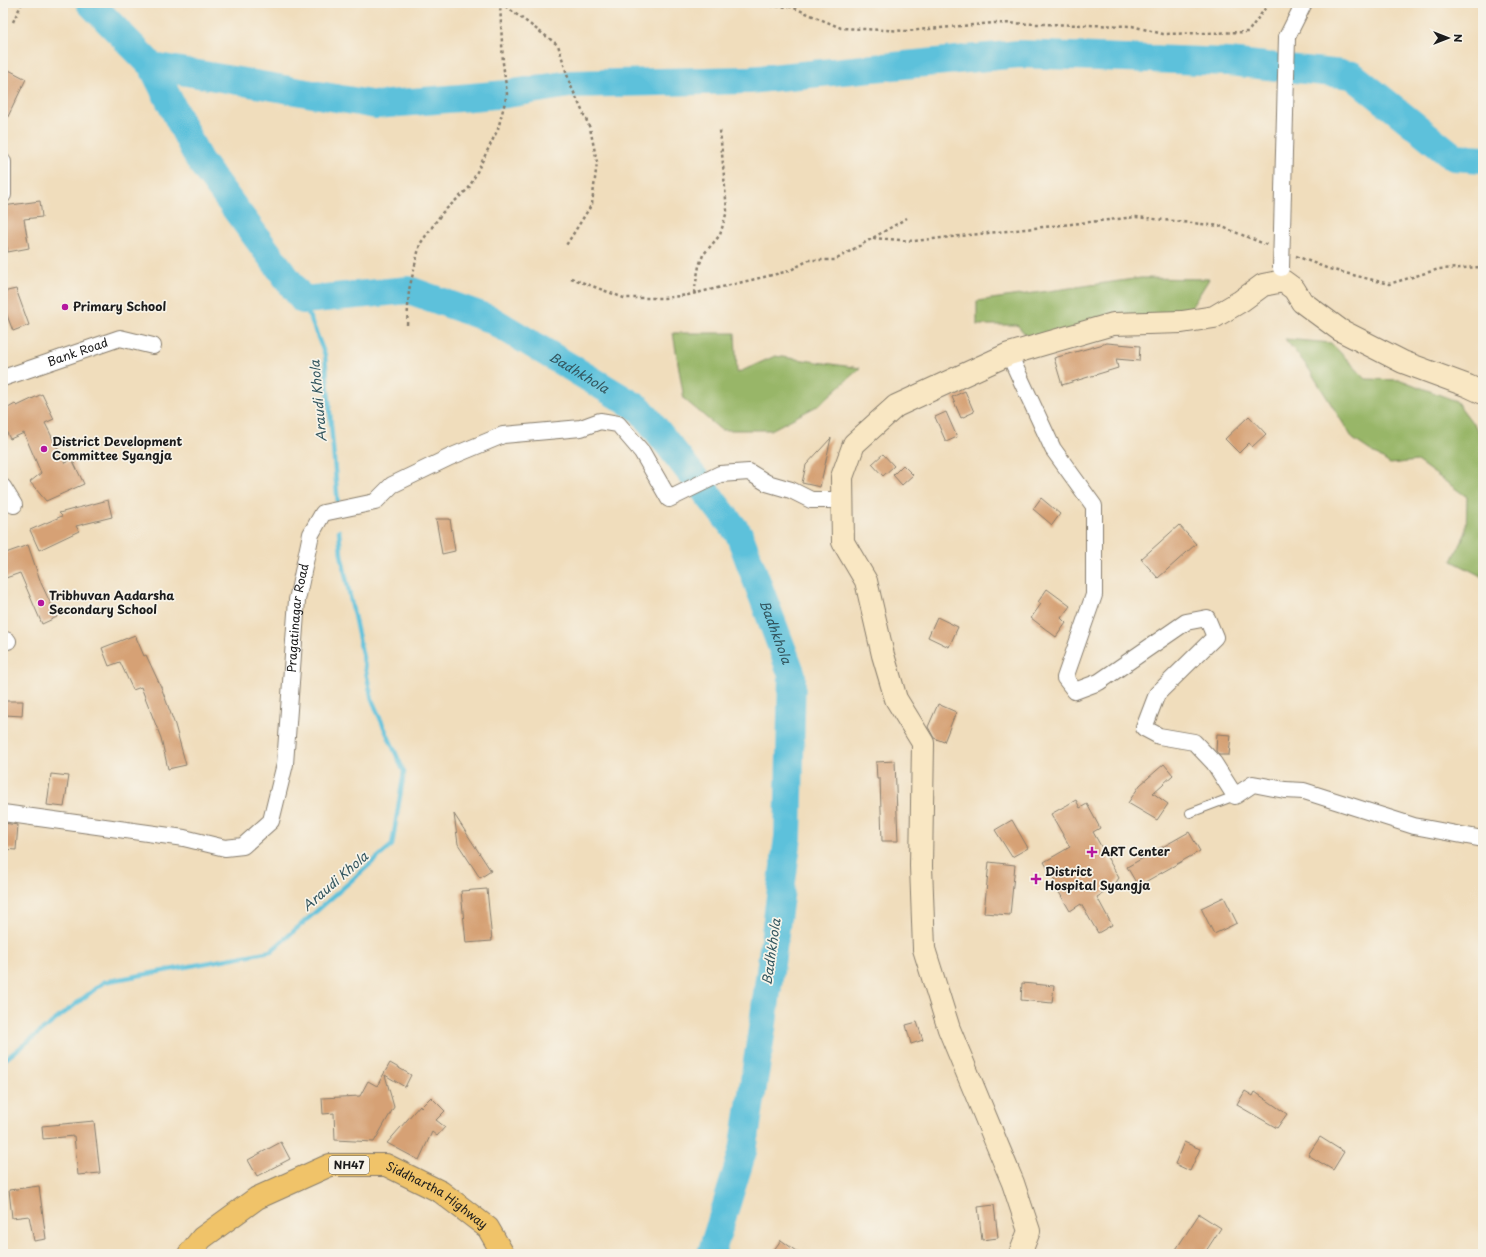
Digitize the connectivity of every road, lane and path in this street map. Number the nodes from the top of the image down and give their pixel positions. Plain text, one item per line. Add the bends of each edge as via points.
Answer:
1 (22, 3) edge
2 (501, 3) edge
3 (747, 3) edge
4 (1269, 3) edge
5 (1304, 3) edge
6 (13, 22) dead end
7 (720, 130) dead end
8 (3, 162) edge
9 (3, 195) edge
10 (907, 218) dead end
11 (873, 238) junction
12 (1271, 246) dead end
13 (565, 248) dead end
14 (1293, 255) dead end
15 (1483, 267) edge
16 (1282, 274) junction
17 (571, 278) dead end
18 (694, 293) junction
19 (407, 325) dead end
20 (153, 346) dead end
21 (1009, 354) junction
22 (3, 378) edge
23 (1483, 393) edge
24 (3, 487) edge
25 (841, 500) junction
26 (14, 505) dead end
27 (1235, 796) junction
28 (3, 813) edge
29 (1190, 813) dead end
30 (1483, 839) edge
31 (189, 1254) edge
32 (503, 1254) edge
33 (1020, 1254) edge

1 - 6 path
2 - 13 path via 558,45 570,84 590,128 597,162 592,204
2 - 19 path via 507,94 498,129 469,188 442,213 420,244 409,290
3 - 4 path via 792,7 841,28 907,31 994,23 1132,26 1163,34 1248,32
5 - 16 street, bridge via 1287,38
7 - 18 path via 727,211 720,235 704,255 699,266
8 - 9 street
10 - 11 path
11 - 12 path via 914,241 1136,217 1220,226
11 - 18 path via 835,260 809,260 789,271
14 - 15 path via 1329,270 1389,284 1439,270
16 - 21 main road via 1214,317 1182,322 1113,324
16 - 23 main road via 1302,302 1340,330 1403,362
17 - 18 path via 624,298 664,298
20 - 22 street, Bank Road via 120,338
21 - 25 main road via 896,406 854,444 842,477
21 - 27 street via 1053,449 1094,506 1094,595 1065,678 1075,691 1099,682 1186,622 1207,618 1215,637 1157,694 1144,728 1159,736 1194,742 1214,763
24 - 26 street
25 - 28 street, Pragatinagar Road via 811,500 791,490 767,483 749,472 720,474 669,499 642,452 618,424 600,421 581,428 503,435 392,485 375,502 323,513 311,534 297,600 285,764 271,821 243,846 226,848 184,838
25 - 33 main road via 843,542 866,581 896,699 923,743 921,866 924,949 949,1029 1013,1183 1029,1231
27 - 29 lane
27 - 30 street via 1253,784 1304,791 1414,826
31 - 32 highway, Siddhartha Highway / NH47 via 202,1238 257,1198 330,1165 386,1165 441,1192 488,1228

